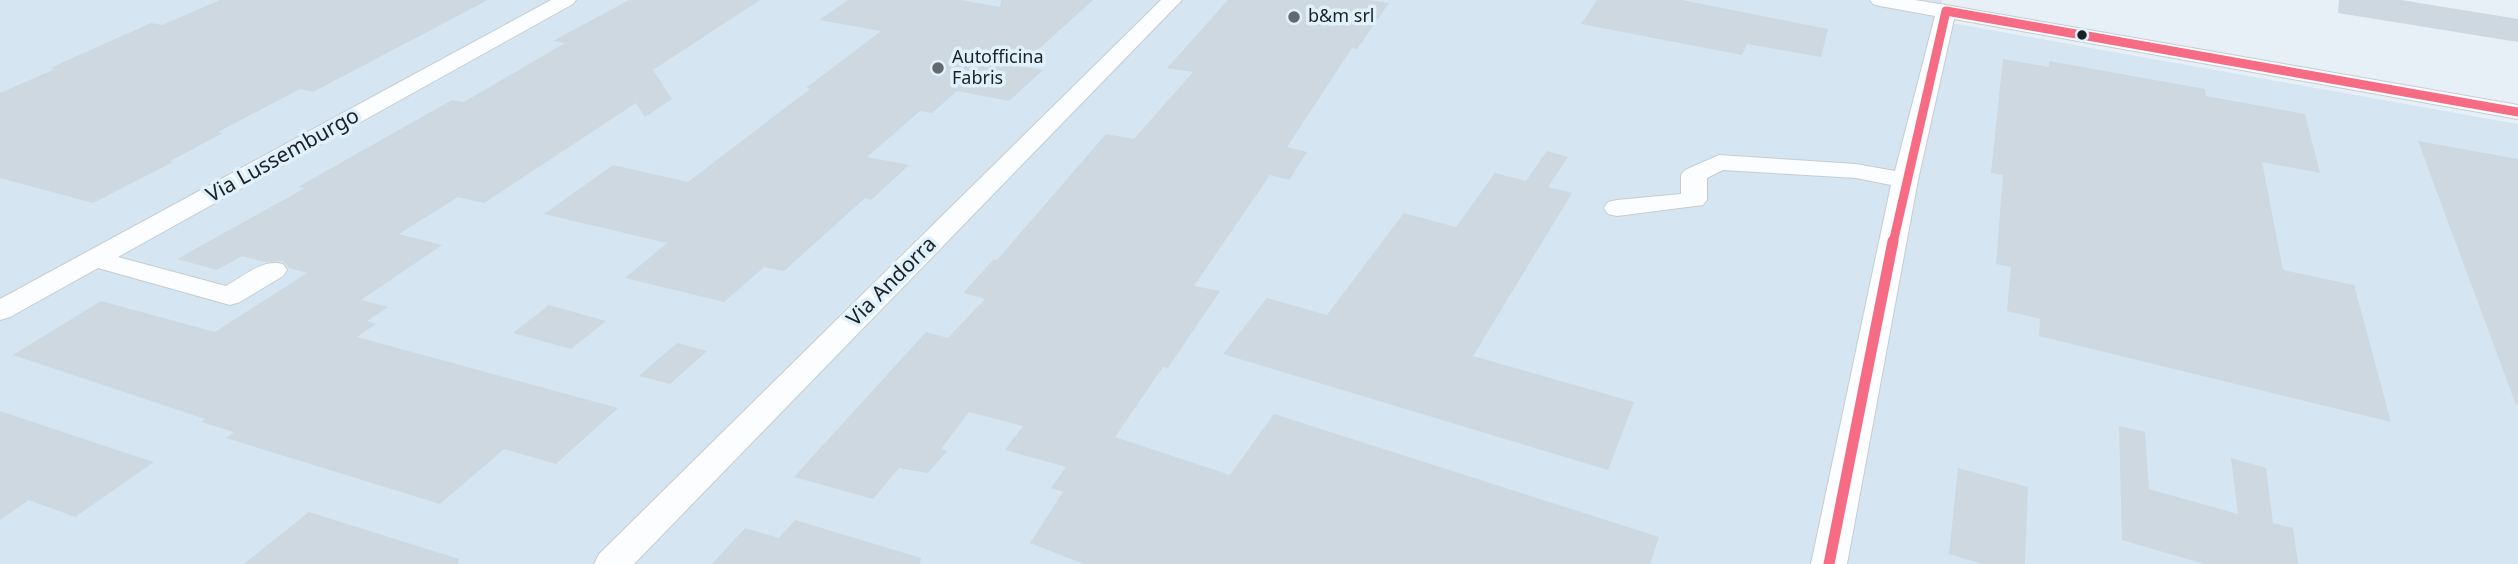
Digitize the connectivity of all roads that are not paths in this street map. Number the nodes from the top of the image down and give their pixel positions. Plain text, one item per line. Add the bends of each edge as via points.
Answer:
1 (566, 0) edge
2 (1172, 0) edge
3 (1880, 0) edge
4 (1946, 11) junction
5 (2518, 111) edge
6 (1905, 180) junction
7 (1618, 208) dead end
8 (94, 259) junction
9 (273, 270) dead end
10 (0, 311) edge
11 (612, 564) edge
12 (1829, 564) edge

1 - 8 street, Via Lussemburgo
2 - 11 street, Via Andorra
3 - 4 street
4 - 5 street
4 - 6 street
6 - 7 street via 1856,171 1719,162 1694,175 1694,200
6 - 12 street
8 - 9 street via 230,296
8 - 10 street, Via Lussemburgo

